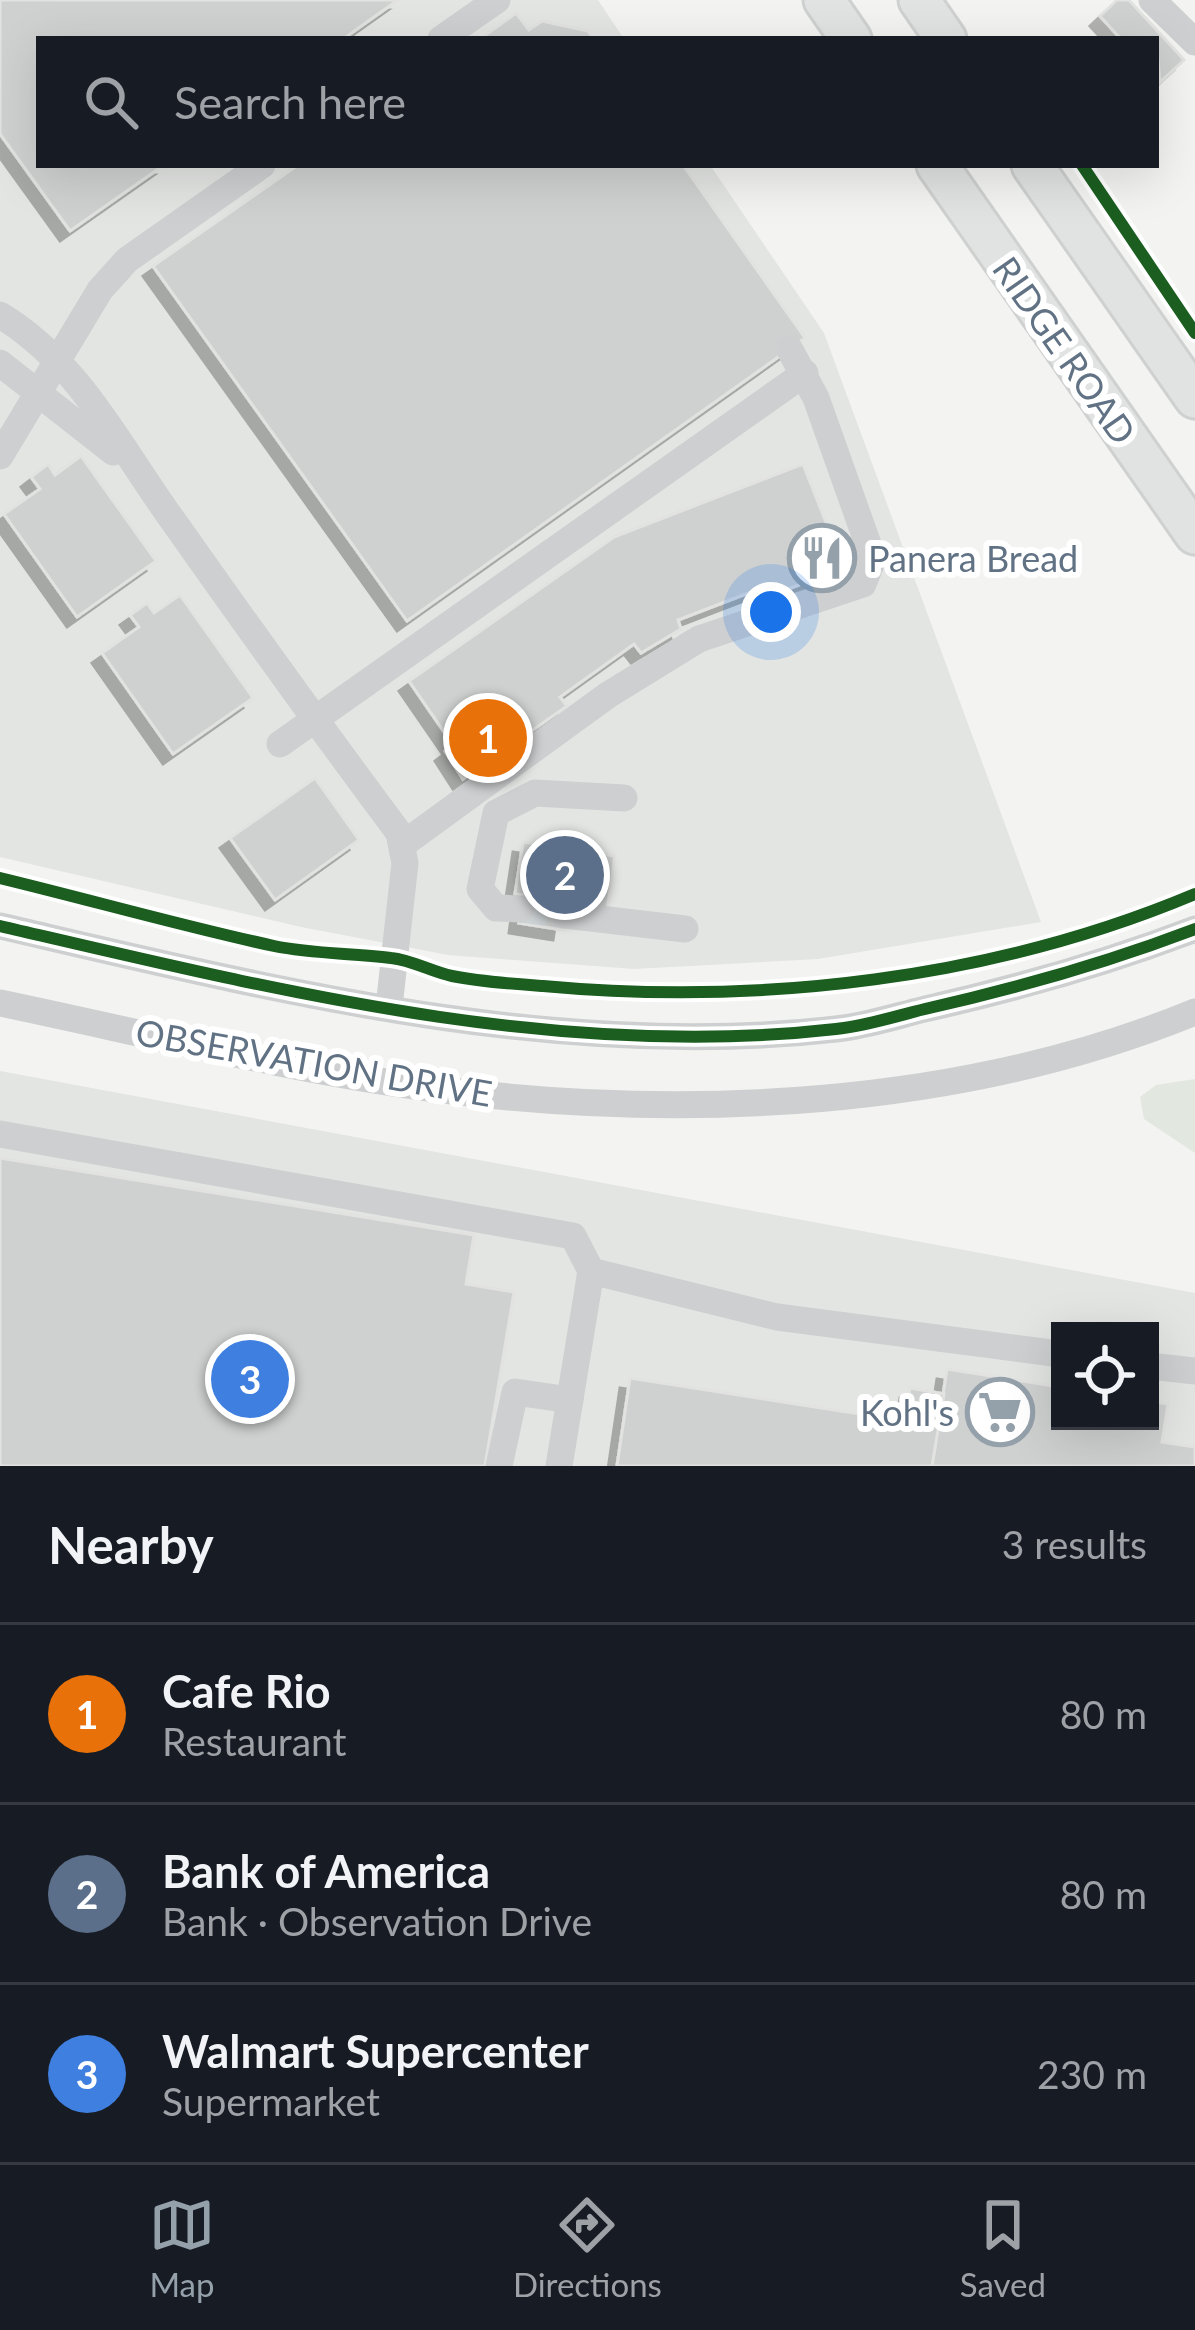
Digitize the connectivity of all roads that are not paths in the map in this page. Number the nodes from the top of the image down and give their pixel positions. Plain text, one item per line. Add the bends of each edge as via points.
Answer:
1 (824, 0) edge
2 (919, 0) edge
3 (1152, 0) edge
4 (486, 17) edge
5 (447, 36) edge
6 (849, 36) edge
7 (944, 36) edge
8 (1195, 42) edge
9 (260, 168) edge
10 (939, 168) edge
11 (1034, 168) edge
12 (0, 315) edge
13 (59, 358) junction
14 (0, 363) edge
15 (39, 392) junction
16 (1195, 398) edge
17 (0, 457) edge
18 (131, 464) junction
19 (1195, 534) edge
20 (315, 721) junction
21 (280, 744) dead end
22 (624, 797) dead end
23 (402, 845) junction
24 (521, 909) tunnel mouth
25 (565, 915) tunnel mouth
26 (0, 926) edge
27 (686, 929) dead end
28 (1195, 929) edge
29 (0, 1003) edge
30 (389, 1007) junction
31 (1195, 1012) edge
32 (0, 1134) edge
33 (591, 1271) junction
34 (1051, 1353) edge
35 (1159, 1367) edge
36 (1195, 1372) edge
37 (570, 1400) junction
38 (499, 1466) edge
39 (559, 1466) edge

1 - 6 highway
2 - 7 highway
3 - 8 street
4 - 5 street
9 - 13 street via 239,194 183,233 127,260
10 - 19 highway, RIDGE ROAD
11 - 16 highway
12 - 13 street
13 - 15 street
13 - 18 street
14 - 15 street
15 - 17 street
15 - 18 street
18 - 20 street
20 - 21 street
20 - 23 street
20 - 23 street via 797,362 868,547 863,584 699,639
22 - 24 street via 535,793 496,813 481,889 496,908
23 - 30 street
25 - 27 street
26 - 30 street, OBSERVATION DRIVE
28 - 30 street, OBSERVATION DRIVE via 1101,965 839,1029 648,1039
29 - 31 street, OBSERVATION DRIVE via 395,1083 686,1103 990,1074
32 - 33 street via 573,1236
33 - 34 street via 777,1317
33 - 37 street
35 - 36 street
37 - 38 street via 515,1392
37 - 39 street

